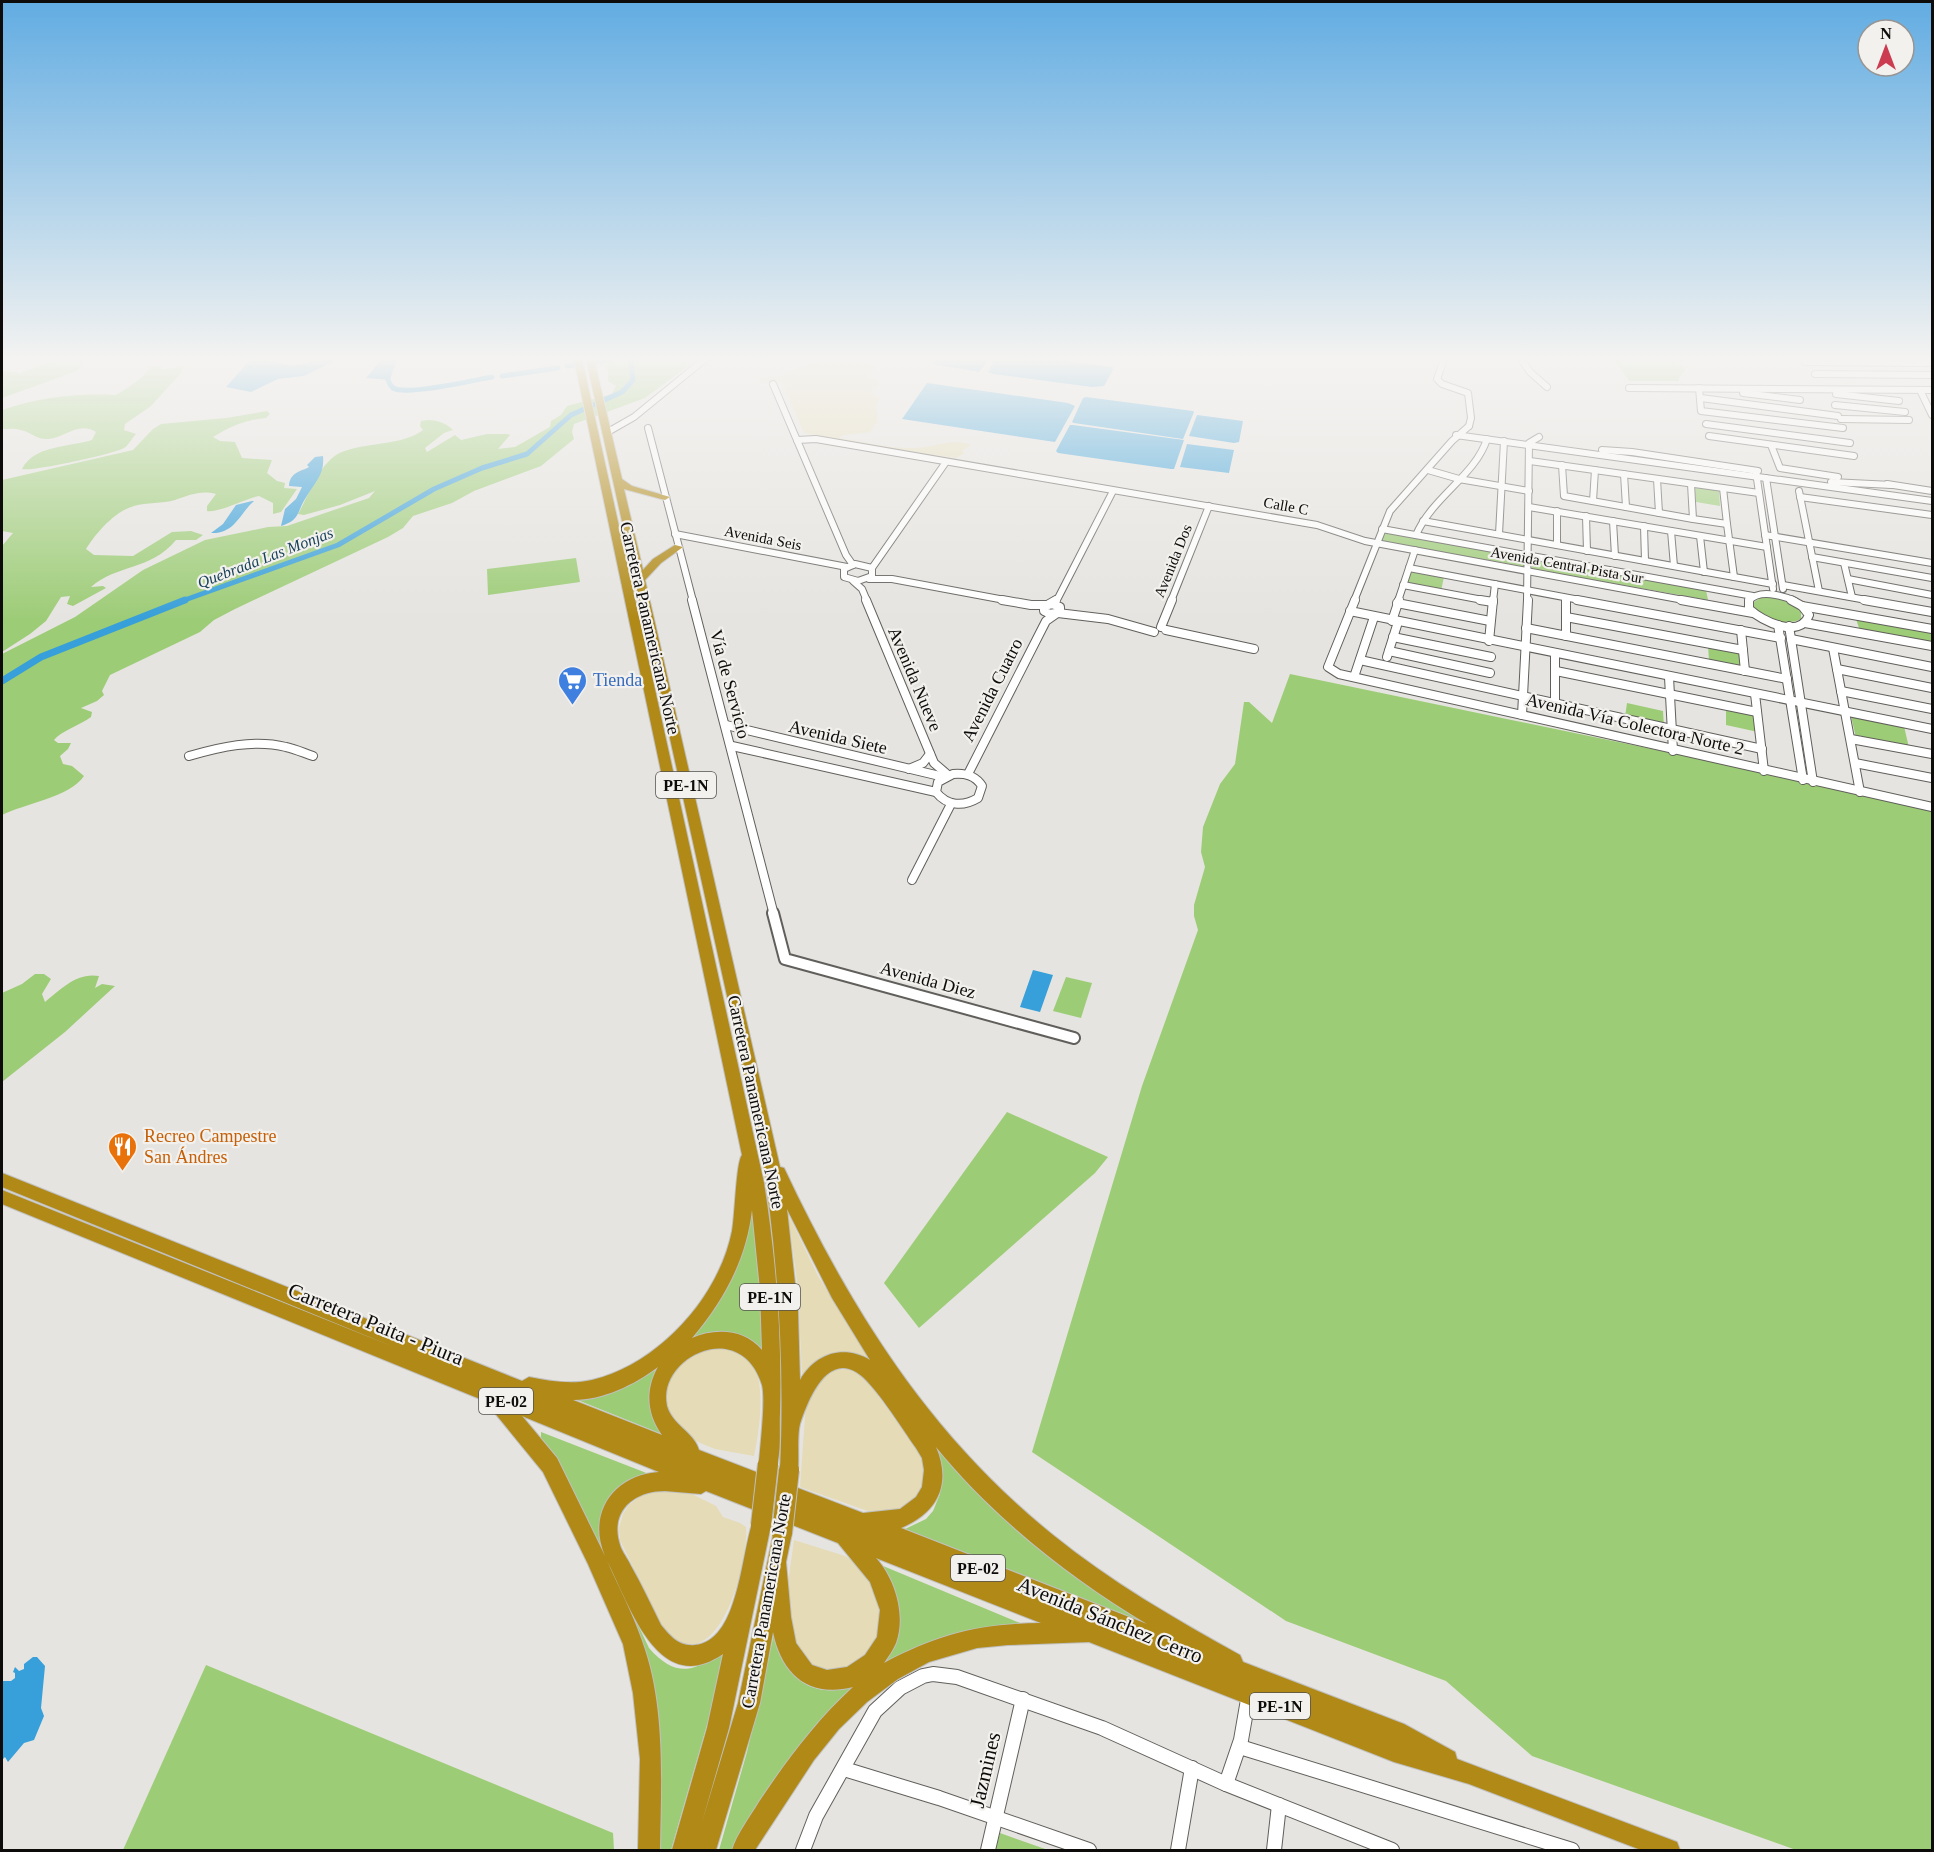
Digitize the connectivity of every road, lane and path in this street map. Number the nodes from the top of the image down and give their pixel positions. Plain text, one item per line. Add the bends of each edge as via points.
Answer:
1 (602, 445) edge
2 (609, 445) edge
3 (652, 445) edge
4 (800, 445) edge
5 (848, 445) edge
6 (1447, 445) edge
7 (1484, 445) edge
8 (1504, 445) edge
9 (1533, 445) edge
10 (1573, 445) edge
11 (1771, 445) edge
12 (1780, 446) edge
13 (1854, 456) dead end
14 (1530, 461) junction
15 (946, 462) junction
16 (1562, 465) junction
17 (1428, 470) junction
18 (1595, 470) junction
19 (1624, 474) junction
20 (1756, 474) junction
21 (1766, 478) junction
22 (616, 479) junction
23 (1459, 479) junction
24 (1657, 479) junction
25 (1797, 483) junction
26 (1691, 484) junction
27 (1892, 485) junction
28 (1502, 487) junction
29 (1723, 488) junction
30 (1932, 490) edge
31 (1113, 491) junction
32 (1529, 491) junction
33 (1759, 494) junction
34 (665, 497) junction
35 (1800, 497) junction
36 (1593, 501) junction
37 (1932, 501) edge
38 (1209, 506) junction
39 (1529, 507) junction
40 (1626, 507) junction
41 (1557, 511) junction
42 (1659, 513) junction
43 (1932, 515) edge
44 (1586, 516) junction
45 (1693, 519) junction
46 (1613, 520) junction
47 (1422, 521) junction
48 (1728, 524) junction
49 (1644, 526) junction
50 (1382, 529) junction
51 (1671, 531) junction
52 (675, 534) junction
53 (1499, 534) junction
54 (1416, 535) junction
55 (1765, 535) junction
56 (1700, 536) junction
57 (1775, 537) junction
58 (1528, 540) junction
59 (1730, 541) junction
60 (1810, 542) junction
61 (1377, 543) junction
62 (1557, 545) junction
63 (678, 547) junction
64 (1767, 547) junction
65 (1415, 550) junction
66 (1587, 550) junction
67 (846, 555) junction
68 (1528, 555) junction
69 (1615, 556) junction
70 (1812, 557) junction
71 (876, 558) junction
72 (1645, 561) junction
73 (1844, 563) junction
74 (1932, 563) edge
75 (826, 565) junction
76 (851, 566) junction
77 (1674, 566) junction
78 (1408, 568) junction
79 (873, 569) junction
80 (1528, 571) junction
81 (1704, 572) junction
82 (1734, 577) junction
83 (1932, 578) edge
84 (892, 579) junction
85 (1848, 579) junction
86 (639, 580) junction
87 (865, 583) junction
88 (1495, 584) junction
89 (1773, 584) junction
90 (1403, 585) junction
91 (1783, 585) junction
92 (1710, 588) junction
93 (1528, 590) junction
94 (1819, 591) junction
95 (1774, 594) junction
96 (1932, 595) edge
97 (1753, 596) junction
98 (1785, 597) junction
99 (1851, 597) junction
100 (1058, 598) junction
101 (1566, 598) junction
102 (1493, 602) junction
103 (1397, 603) junction
104 (1711, 605) junction
105 (1802, 605) junction
106 (1058, 610) junction
107 (1046, 611) junction
108 (1350, 611) junction
109 (1932, 612) edge
110 (1753, 613) junction
111 (1852, 614) junction
112 (1566, 616) junction
113 (1374, 617) junction
114 (1395, 621) junction
115 (1490, 621) junction
116 (649, 623) junction
117 (1805, 623) junction
118 (1778, 625) junction
119 (635, 626) junction
120 (1789, 626) junction
121 (1526, 628) junction
122 (1158, 629) junction
123 (1932, 629) edge
124 (1741, 630) junction
125 (1857, 632) junction
126 (1566, 636) junction
127 (1394, 637) junction
128 (1781, 638) junction
129 (1791, 639) junction
130 (1491, 641) junction
131 (1932, 646) edge
132 (1525, 648) junction
133 (1833, 648) junction
134 (1254, 649) dead end
135 (1743, 650) junction
136 (1389, 651) junction
137 (1555, 654) junction
138 (1491, 657) junction
139 (1360, 660) junction
140 (1385, 665) junction
141 (1932, 667) edge
142 (1837, 669) junction
143 (1556, 670) junction
144 (1745, 672) junction
145 (1490, 673) junction
146 (1354, 677) junction
147 (1669, 677) junction
148 (1787, 679) junction
149 (1490, 688) junction
150 (1932, 688) edge
151 (1842, 691) junction
152 (1670, 694) junction
153 (1755, 694) junction
154 (1524, 695) junction
155 (1790, 700) junction
156 (1555, 702) junction
157 (1801, 702) junction
158 (1932, 709) edge
159 (1757, 712) junction
160 (1845, 712) junction
161 (1522, 715) junction
162 (726, 725) junction
163 (1932, 729) edge
164 (1672, 730) junction
165 (1851, 739) junction
166 (207, 743) dead end
167 (239, 745) junction
168 (732, 746) junction
169 (1762, 749) junction
170 (1673, 751) junction
171 (930, 754) junction
172 (1932, 754) edge
173 (189, 756) dead end
174 (313, 756) dead end
175 (1855, 764) junction
176 (909, 769) junction
177 (1764, 771) junction
178 (968, 774) junction
179 (946, 776) junction
180 (1932, 778) edge
181 (1803, 780) junction
182 (1813, 782) junction
183 (936, 792) junction
184 (1860, 792) junction
185 (951, 804) junction
186 (1932, 807) edge
187 (705, 870) junction
188 (689, 874) junction
189 (912, 880) dead end
190 (781, 948) joint
191 (1074, 1038) dead end
192 (746, 1132) junction
193 (770, 1154) junction
194 (2, 1180) edge
195 (2, 1197) edge
196 (493, 1387) junction
197 (773, 1391) junction
198 (792, 1425) junction
199 (712, 1463) junction
200 (712, 1484) junction
201 (734, 1492) joint
202 (859, 1521) junction
203 (839, 1534) junction
204 (777, 1563) junction
205 (747, 1599) junction
206 (1093, 1633) junction
207 (1285, 1690) junction
208 (1249, 1694) junction
209 (1023, 1699) junction
210 (1240, 1747) junction
211 (1192, 1768) junction
212 (844, 1769) junction
213 (1469, 1773) junction
214 (1226, 1784) junction
215 (1279, 1805) junction
216 (996, 1818) junction
217 (1085, 1850) edge
218 (649, 1851) edge
219 (683, 1851) edge
220 (705, 1851) edge
221 (743, 1851) edge
222 (803, 1851) edge
223 (988, 1851) edge
224 (1178, 1851) edge
225 (1274, 1851) edge
226 (1392, 1851) edge
227 (1572, 1851) edge
228 (1669, 1851) edge

1 - 119 highway, Carretera Panamericana Norte / PE-1N
2 - 22 highway, Carretera Panamericana Norte / PE-1N
3 - 34 street, Vía de Servicio
4 - 67 street
5 - 15 street, Calle C
6 - 17 street
7 - 23 street
8 - 28 street
9 - 14 street
10 - 20 street
11 - 27 street via 1777,465 1789,470
12 - 13 street
14 - 16 street
14 - 32 street
15 - 31 street, Calle C
15 - 71 street
16 - 18 street
16 - 36 street via 1564,496
17 - 23 street
17 - 50 street via 1397,501
18 - 19 street
18 - 36 street
19 - 24 street
19 - 40 street
20 - 21 street
20 - 27 street
20 - 33 street
21 - 25 street
21 - 57 street
22 - 34 highway via 629,488
22 - 86 highway, Carretera Panamericana Norte / PE-1N
23 - 28 street
23 - 47 street
24 - 26 street
24 - 42 street
25 - 35 street
25 - 37 street
26 - 29 street
26 - 45 street
27 - 30 street
28 - 32 street
28 - 53 street
29 - 33 street
29 - 48 street
31 - 38 street, Calle C
31 - 100 street, Avenida Cuatro
32 - 39 street
33 - 55 street
34 - 52 street, Vía de Servicio
35 - 43 street
35 - 60 street
36 - 40 street
38 - 61 street, Calle C via 1326,526
38 - 122 street, Avenida Dos
39 - 41 street
39 - 58 street
40 - 42 street
41 - 44 street
41 - 62 street
42 - 45 street
44 - 46 street
44 - 66 street
45 - 48 street
46 - 49 street
46 - 69 street
47 - 53 street
47 - 54 street
48 - 59 street
49 - 51 street
49 - 72 street
50 - 54 street
50 - 61 street
51 - 56 street
51 - 77 street
52 - 63 street, Vía de Servicio
52 - 75 street, Avenida Seis
53 - 58 street
54 - 68 street
55 - 57 street
55 - 64 street
56 - 59 street
56 - 81 street
57 - 60 street
57 - 91 street
58 - 62 street
58 - 68 street
59 - 64 street
59 - 82 street
60 - 70 street
60 - 74 street
61 - 65 street, Avenida Central Pista Sur
61 - 108 street
62 - 66 street
63 - 75 street, Avenida Seis via 701,543
63 - 86 highway
63 - 162 street, Vía de Servicio
64 - 89 street
65 - 78 street
65 - 80 street, Avenida Central Pista Sur
66 - 69 street
67 - 75 street
67 - 76 street
68 - 80 street
68 - 92 street
69 - 72 street
70 - 73 street
70 - 94 street
71 - 76 street
71 - 79 street
72 - 77 street
73 - 83 street
73 - 85 street
75 - 76 street, Avenida Seis
76 - 79 street, Avenida Seis
76 - 87 street, Avenida Nueve via 844,577
77 - 81 street
78 - 88 street
78 - 90 street
79 - 84 street
79 - 87 street
80 - 93 street
80 - 104 street, Avenida Central Pista Sur
81 - 82 street
82 - 89 street
84 - 87 street
84 - 107 street
85 - 96 street
85 - 99 street
86 - 116 highway, Carretera Panamericana Norte / PE-1N
87 - 171 street, Avenida Nueve
88 - 93 street
88 - 102 street
89 - 95 street
90 - 102 street
90 - 103 street
91 - 94 street
91 - 98 street
92 - 97 street
92 - 104 street
93 - 101 street
93 - 121 street
94 - 99 street
95 - 97 street
95 - 98 street
97 - 110 street via 1748,605
98 - 105 street
99 - 109 street
100 - 106 street
100 - 107 street, Avenida Cuatro
101 - 112 street
101 - 124 street
102 - 115 street
103 - 114 street
103 - 115 street
104 - 110 street, Avenida Central Pista Sur
105 - 111 street
105 - 117 street via 1809,615
106 - 107 street, Avenida Cuatro
106 - 107 street
106 - 122 street
107 - 178 street, Avenida Cuatro
108 - 113 street
108 - 146 street, Avenida Vía Colectora Norte 2 via 1328,667
110 - 118 street, Avenida Central Pista Sur
111 - 123 street
111 - 125 street
112 - 126 street
112 - 135 street
113 - 114 street
113 - 139 street
114 - 127 street
114 - 130 street
115 - 130 street
116 - 119 highway
116 - 187 highway, Carretera Panamericana Norte / PE-1N
117 - 120 street
117 - 125 street
118 - 120 street
118 - 128 street
119 - 188 highway, Carretera Panamericana Norte / PE-1N
120 - 129 street
121 - 126 street
121 - 132 street
122 - 134 street
124 - 128 street
124 - 135 street
125 - 131 street
126 - 144 street
127 - 136 street
127 - 138 street
128 - 148 street
129 - 133 street
129 - 157 street
130 - 132 street
130 - 138 street
132 - 137 street
132 - 154 street
133 - 141 street
133 - 142 street
135 - 144 street
136 - 140 street
136 - 145 street
137 - 143 street
137 - 147 street
138 - 145 street
139 - 140 street
139 - 146 street
140 - 149 street
142 - 150 street
142 - 151 street
143 - 152 street
143 - 156 street
144 - 148 street
145 - 149 street
146 - 161 street, Avenida Vía Colectora Norte 2
147 - 152 street
147 - 153 street
148 - 155 street
149 - 154 street
151 - 158 street
151 - 160 street
152 - 159 street
152 - 164 street
153 - 155 street
153 - 159 street
154 - 156 street
154 - 161 street
155 - 157 street
155 - 181 street
156 - 164 street
157 - 160 street
157 - 182 street
159 - 169 street
160 - 163 street
160 - 165 street
161 - 170 street, Avenida Vía Colectora Norte 2
162 - 168 street, Vía de Servicio
162 - 176 street, Avenida Siete
164 - 169 street
164 - 170 street
165 - 172 street
165 - 175 street
166 - 167 street
167 - 173 street
167 - 174 street via 281,745
168 - 183 street, Avenida Siete
168 - 190 street, Vía de Servicio
169 - 177 street
170 - 177 street, Avenida Vía Colectora Norte 2
171 - 176 street via 923,763
171 - 179 street, Avenida Nueve
175 - 180 street
175 - 184 street
176 - 179 street, Avenida Siete
177 - 181 street, Avenida Vía Colectora Norte 2
178 - 179 street
178 - 185 street via 980,783 981,794 969,803
179 - 183 street via 937,784
181 - 182 street, Avenida Vía Colectora Norte 2
182 - 184 street, Avenida Vía Colectora Norte 2
183 - 185 street
184 - 186 street, Avenida Vía Colectora Norte 2
185 - 189 street
187 - 188 highway
187 - 193 highway, Carretera Panamericana Norte / PE-1N
188 - 192 highway, Carretera Panamericana Norte / PE-1N
190 - 191 street, Avenida Diez via 791,962
192 - 196 highway via 744,1218 738,1244 715,1294 681,1336 633,1374 593,1389
192 - 197 highway, Carretera Panamericana Norte / PE-1N via 766,1239
193 - 198 highway, Carretera Panamericana Norte / PE-1N via 788,1284
193 - 207 highway via 805,1233 847,1311 905,1397 960,1461 1032,1530 1101,1583 1177,1631
194 - 196 highway, Carretera Paita - Piura / PE-02
195 - 196 highway, Carretera Paita - Piura / PE-02
196 - 199 highway, Carretera Paita - Piura / PE-02
196 - 200 highway, Carretera Paita - Piura / PE-02
196 - 218 highway via 550,1465 633,1643 644,1693 651,1759
197 - 199 highway via 758,1359 738,1342 704,1340 675,1358 658,1389 659,1415 677,1440
197 - 205 highway, Carretera Panamericana Norte / PE-1N, bridge via 761,1525
198 - 202 highway via 805,1390 817,1372 833,1361 846,1360 873,1374 922,1443 934,1470 933,1485 924,1503 900,1519
198 - 204 highway, Carretera Panamericana Norte / PE-1N, bridge
199 - 202 highway, Avenida Sánchez Cerro / PE-02
200 - 201 highway, Carretera Paita - Piura / PE-02
200 - 205 highway via 653,1482 634,1487 612,1510 609,1541 654,1632 673,1652 694,1656 719,1644
201 - 203 highway, Avenida Sánchez Cerro / PE-02
202 - 207 highway, Avenida Sánchez Cerro / PE-02
203 - 204 highway via 878,1575 890,1609 888,1635 880,1653 868,1668 853,1677 820,1679 802,1668 791,1655 784,1631
203 - 206 highway, Avenida Sánchez Cerro / PE-02
204 - 220 highway, Carretera Panamericana Norte / PE-1N via 749,1703
205 - 219 highway, Carretera Panamericana Norte / PE-1N via 718,1728
206 - 208 highway, Avenida Sánchez Cerro / PE-1N
206 - 221 highway via 977,1638 944,1646 896,1668 867,1689 825,1730 789,1776
207 - 213 highway, Avenida Sánchez Cerro / PE-1N via 1396,1732
208 - 210 street
208 - 213 highway, Avenida Sánchez Cerro / PE-1N via 1394,1751
209 - 211 street via 1102,1728
209 - 212 street via 945,1674 923,1676 900,1688 875,1711
209 - 216 street, Jazmines
210 - 214 street
210 - 227 street
211 - 214 street
211 - 224 street
212 - 216 street
212 - 222 street via 816,1816
213 - 228 highway, Avenida Sánchez Cerro / PE-1N
214 - 215 street
215 - 225 street
215 - 226 street
216 - 217 street
216 - 223 street, Jazmines

